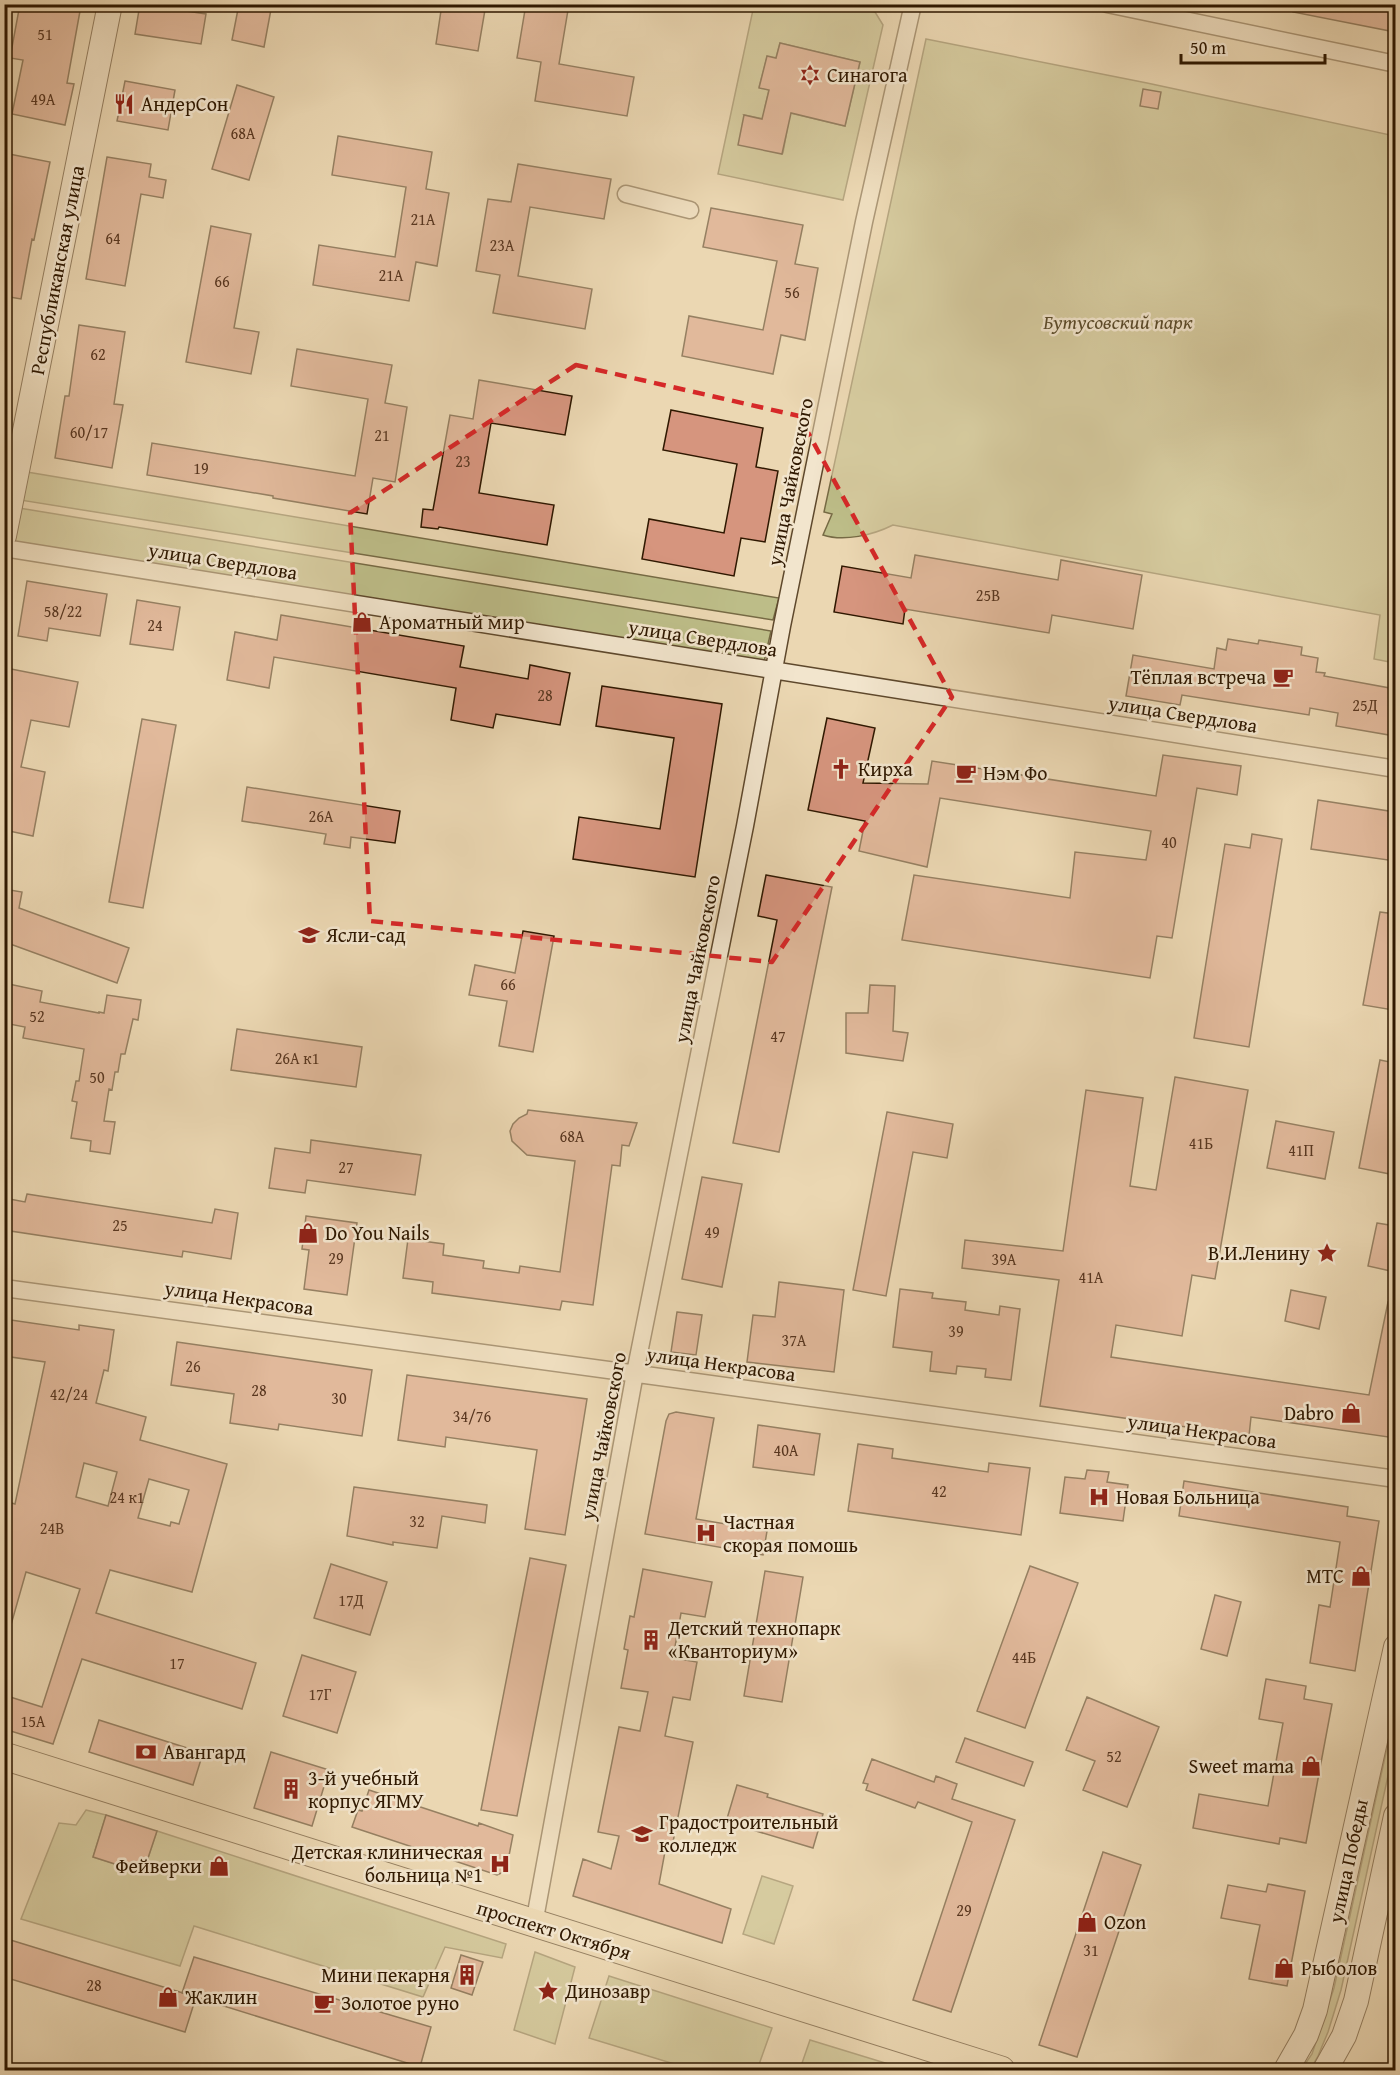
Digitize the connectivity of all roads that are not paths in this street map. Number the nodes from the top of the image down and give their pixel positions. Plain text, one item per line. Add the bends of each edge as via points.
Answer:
1 (110, 4) edge
2 (913, 4) edge
3 (1107, 4) edge
4 (1395, 64) edge
5 (626, 194) dead end
6 (690, 210) dead end
7 (4, 536) edge
8 (4, 548) edge
9 (773, 671) junction
10 (1395, 769) edge
11 (4, 1288) edge
12 (635, 1373) junction
13 (1395, 1479) edge
14 (1395, 1647) edge
15 (4, 1756) edge
16 (1395, 1816) edge
17 (534, 1924) junction
18 (1001, 2070) edge
19 (1287, 2070) edge
20 (1325, 2070) edge

1 - 7 main road, Республиканская улица
2 - 9 street, улица Чайковского via 862,232
3 - 4 street
5 - 6 street
8 - 9 street, улица Свердлова
9 - 10 street, улица Свердлова
9 - 12 street, улица Чайковского
11 - 12 street, улица Некрасова
12 - 13 street, улица Некрасова
12 - 17 street, улица Чайковского
14 - 19 main road, улица Победы via 1315,2010
15 - 17 main road, проспект Октября
16 - 20 main road, улица Победы via 1356,2001 1344,2036
17 - 18 main road, проспект Октября

